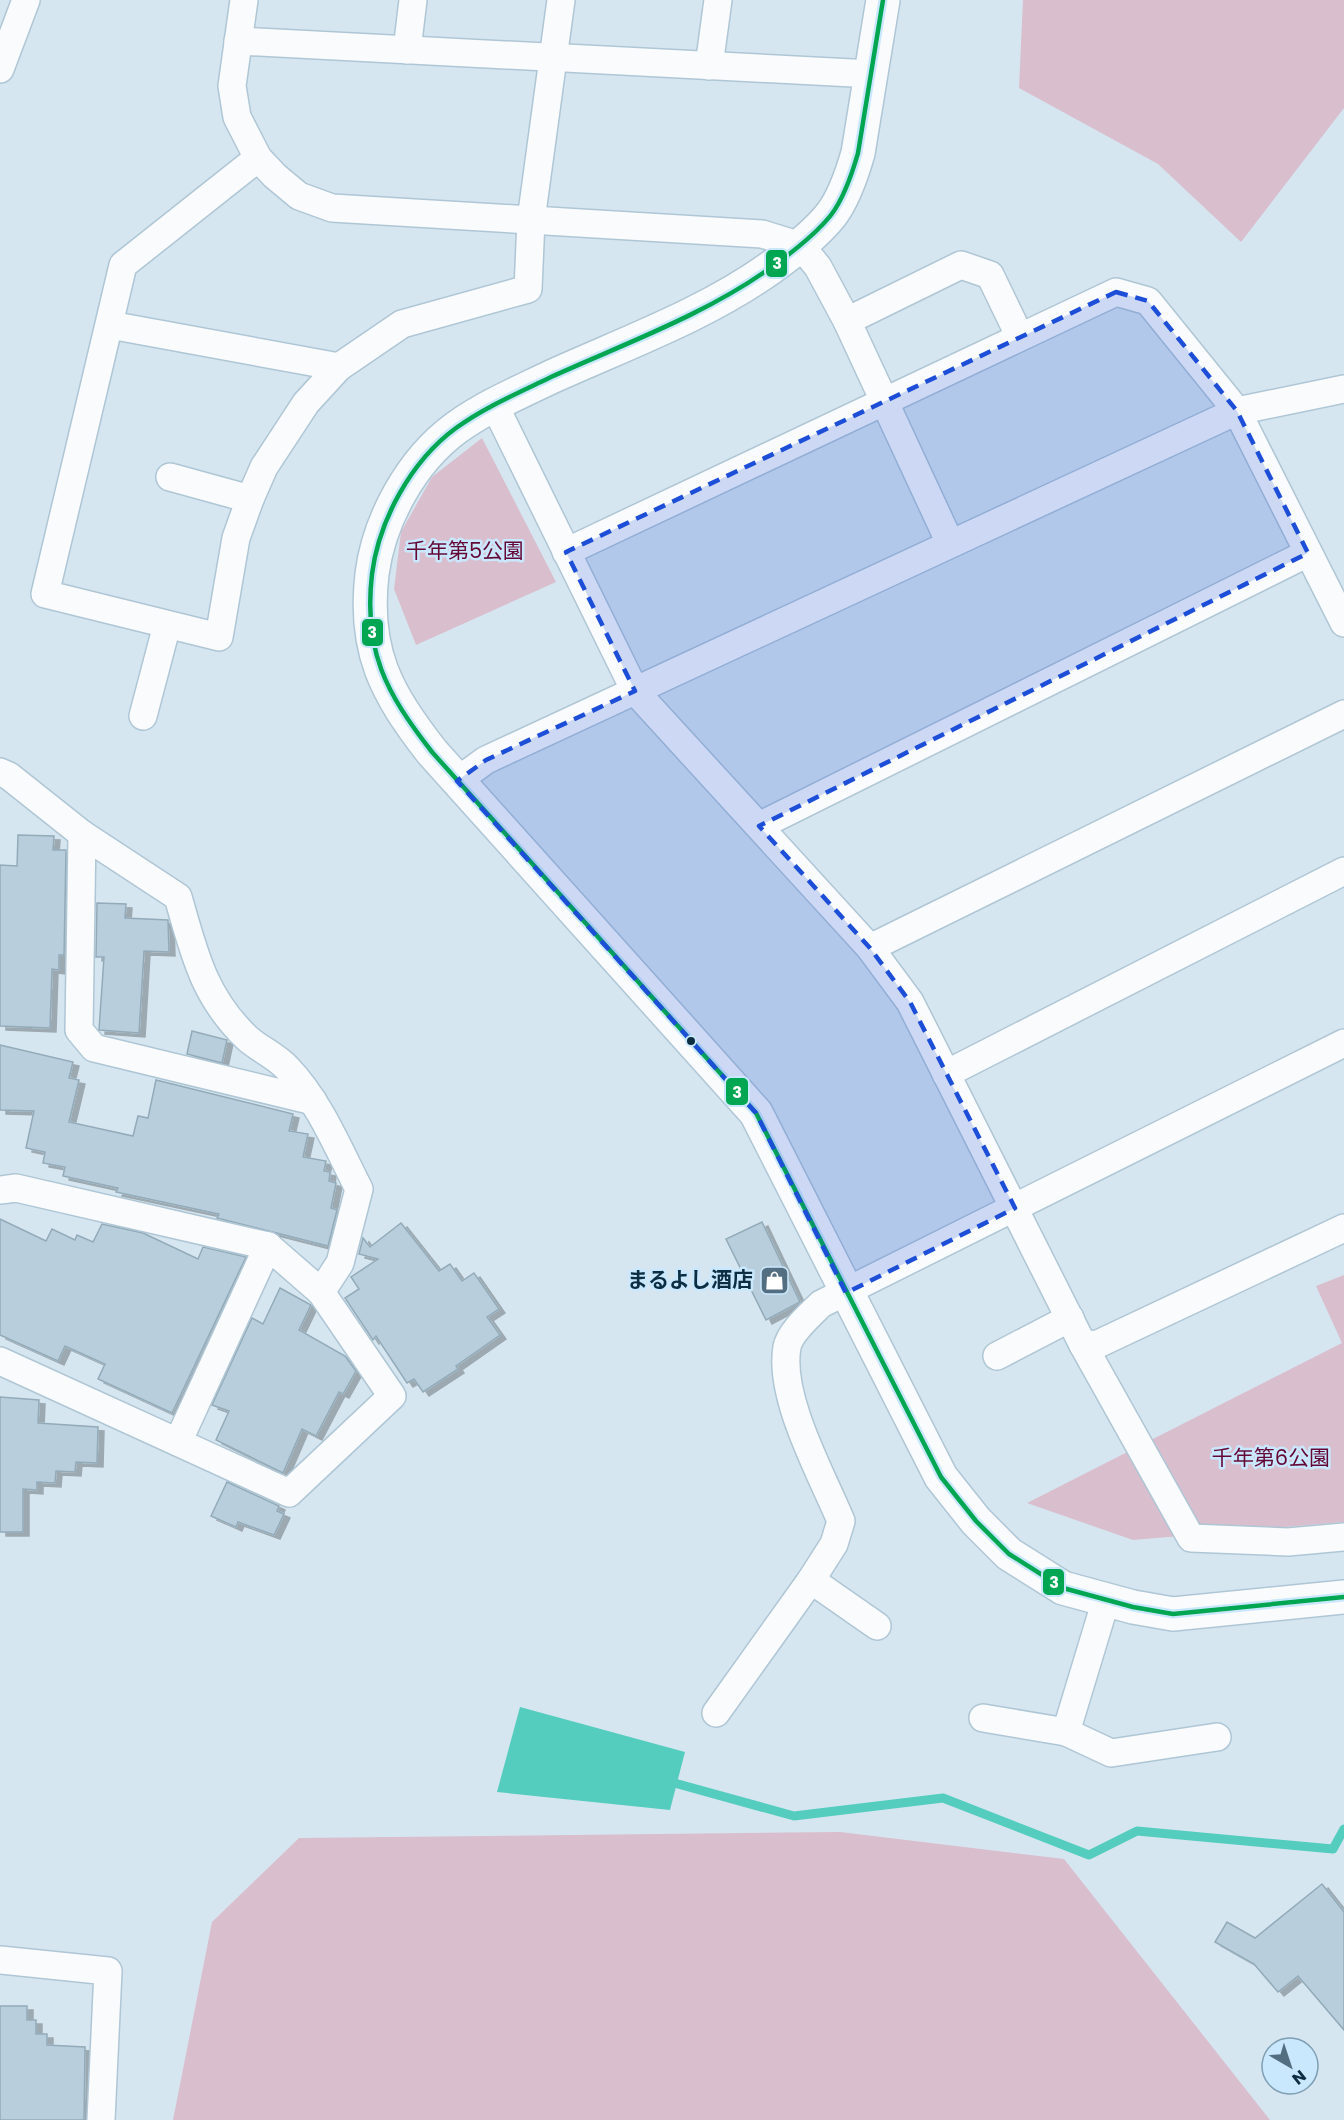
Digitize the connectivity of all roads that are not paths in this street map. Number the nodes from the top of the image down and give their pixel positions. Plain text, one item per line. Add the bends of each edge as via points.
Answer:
1 (26, 0) edge
2 (244, 0) edge
3 (413, 0) edge
4 (561, 0) edge
5 (718, 0) edge
6 (883, 0) edge
7 (238, 41) junction
8 (406, 50) junction
9 (552, 58) junction
10 (709, 66) junction
11 (0, 69) edge
12 (872, 74) junction
13 (258, 158) junction
14 (531, 220) junction
15 (801, 246) junction
16 (847, 321) junction
17 (110, 325) junction
18 (1020, 337) junction
19 (339, 368) junction
20 (1344, 389) edge
21 (885, 401) junction
22 (494, 404) junction
23 (1237, 411) junction
24 (170, 477) dead end
25 (250, 499) junction
26 (950, 543) junction
27 (566, 552) junction
28 (1308, 554) junction
29 (1344, 623) edge
30 (168, 625) junction
31 (635, 691) junction
32 (1344, 714) edge
33 (143, 716) dead end
34 (0, 772) edge
35 (457, 781) junction
36 (759, 826) junction
37 (82, 834) junction
38 (1344, 871) edge
39 (870, 948) junction
40 (1344, 1043) edge
41 (946, 1074) junction
42 (313, 1101) junction
43 (0, 1190) edge
44 (1015, 1208) junction
45 (1344, 1228) edge
46 (268, 1246) junction
47 (321, 1292) junction
48 (846, 1293) junction
49 (1070, 1318) junction
50 (1083, 1345) junction
51 (997, 1356) dead end
52 (0, 1361) edge
53 (178, 1442) junction
54 (1344, 1537) edge
55 (811, 1580) junction
56 (1344, 1597) edge
57 (1106, 1600) junction
58 (877, 1626) dead end
59 (716, 1713) dead end
60 (983, 1718) dead end
61 (1066, 1732) junction
62 (1217, 1737) dead end
63 (0, 1960) edge
64 (101, 2120) edge

1 - 11 street
2 - 7 street
3 - 8 street
4 - 9 street
5 - 10 street
6 - 12 street
7 - 8 street
7 - 13 street via 232,86 237,117
8 - 9 street
9 - 10 street
9 - 14 street
10 - 12 street
12 - 15 street via 851,176 832,214
13 - 14 street via 299,196 332,207
13 - 17 street via 123,265
14 - 15 street via 762,234
14 - 19 street via 528,289 402,324
15 - 16 street via 818,267
15 - 22 street via 738,292
16 - 18 street via 961,265 990,275
16 - 21 street
17 - 19 street
17 - 30 street via 45,594
18 - 21 street
18 - 23 street via 1116,292 1148,301
19 - 25 street via 306,403 264,467
20 - 23 street
21 - 26 street
21 - 27 street
22 - 27 street
22 - 35 street via 454,429 431,452 396,499 375,549 370,594 372,641 381,673 401,712
23 - 26 street
23 - 28 street
24 - 25 street
25 - 30 street via 236,538 219,637
26 - 31 street
27 - 31 street
28 - 29 street
28 - 36 street
30 - 33 street
31 - 35 street via 486,760
31 - 36 street
32 - 39 street
34 - 37 street
35 - 48 street via 756,1113
36 - 39 street
37 - 42 street via 178,897 201,975 219,1006 248,1038 287,1067
37 - 42 street via 79,1030 94,1048
38 - 41 street
39 - 41 street via 910,1002
40 - 44 street
41 - 44 street
42 - 47 street via 359,1189 340,1263
43 - 46 street via 16,1188
44 - 48 street
44 - 49 street
45 - 50 street via 1098,1344
46 - 47 street
46 - 53 street
47 - 53 street via 392,1396 290,1493
48 - 55 street via 821,1305 806,1318 787,1346 788,1383 797,1418 841,1521 834,1544
48 - 57 street via 941,1477 976,1521 1036,1574 1063,1588
49 - 50 street
49 - 51 street
50 - 54 street via 1191,1538 1288,1542
52 - 53 street
55 - 58 street
55 - 59 street
56 - 57 street via 1173,1614
57 - 61 street
60 - 61 street
61 - 62 street via 1111,1753
63 - 64 street via 108,1971

